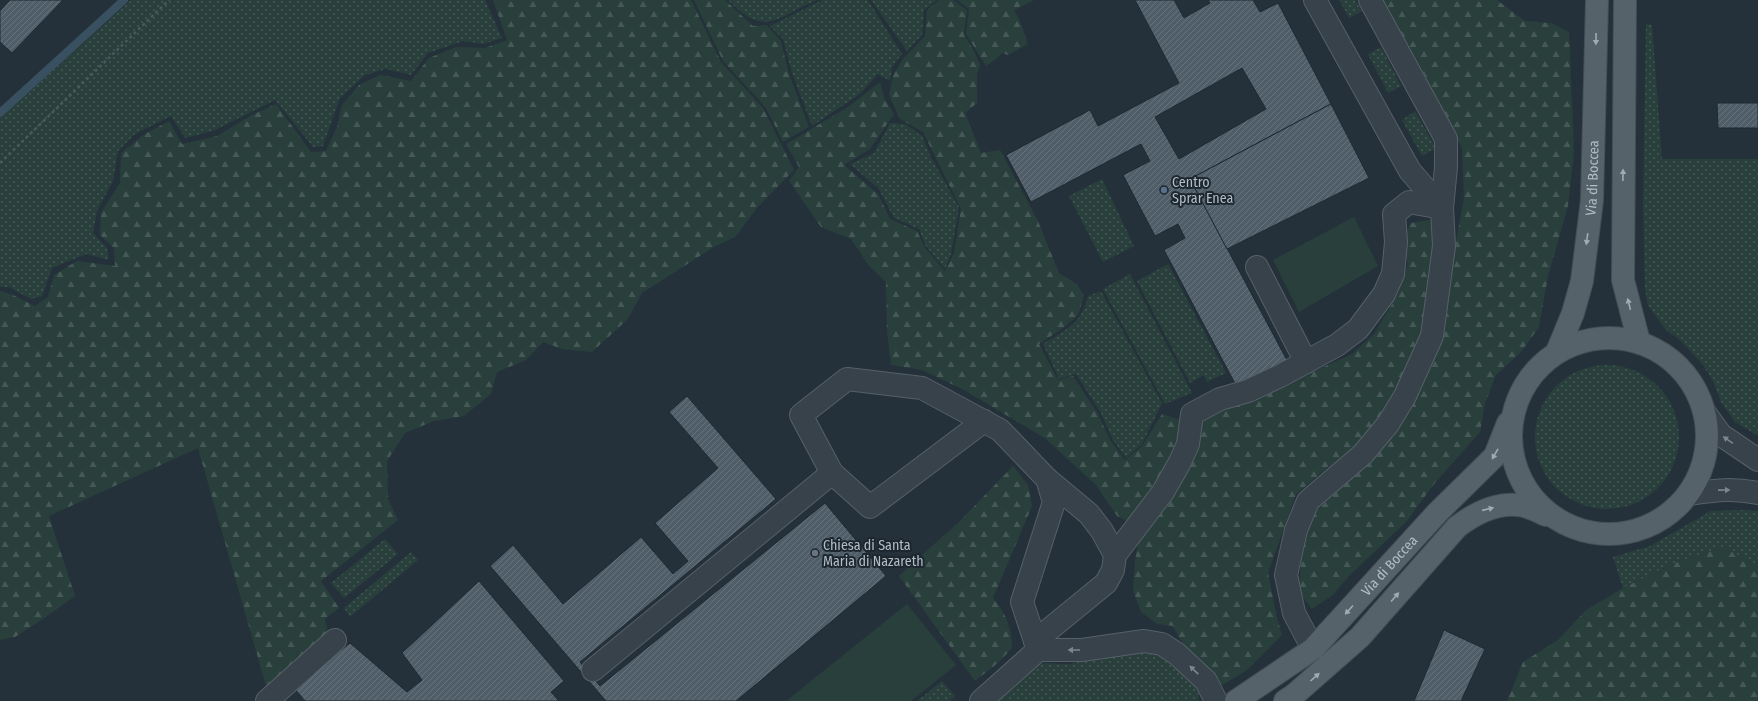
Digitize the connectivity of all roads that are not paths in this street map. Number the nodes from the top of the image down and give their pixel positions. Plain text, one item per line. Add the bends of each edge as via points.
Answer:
1 (1315, 0) edge
2 (1370, 0) edge
3 (1597, 0) edge
4 (1625, 0) edge
5 (1442, 208) junction
6 (1256, 267) dead end
7 (1639, 342) junction
8 (1558, 352) junction
9 (1306, 362) junction
10 (1515, 405) junction
11 (1705, 413) junction
12 (984, 421) junction
13 (1758, 460) edge
14 (832, 473) junction
15 (1047, 479) junction
16 (1758, 493) edge
17 (1690, 494) junction
18 (1553, 518) junction
19 (1115, 555) junction
20 (335, 640) dead end
21 (1036, 645) junction
22 (1313, 649) junction
23 (593, 670) dead end
24 (267, 701) edge
25 (981, 701) edge
26 (1216, 701) edge
27 (1236, 701) edge
28 (1285, 701) edge

1 - 5 street via 1410,171
2 - 5 street via 1446,139
3 -> 8 main road, Via di Boccea via 1592,200 1582,281
7 -> 4 main road via 1623,280
5 - 9 street via 1409,202 1394,214 1396,242 1393,274 1384,294 1358,329 1337,345
5 - 22 street via 1444,246 1432,336 1405,396 1388,424 1363,454 1308,501 1296,530 1286,575 1294,613
6 - 9 street
7 - 8 main road via 1611,337 1583,341
7 - 11 main road via 1662,352 1681,369 1696,389
8 - 10 main road via 1539,366 1525,384
9 - 19 street via 1248,391 1220,399 1192,414 1188,444 1177,468 1163,492
10 - 18 main road via 1510,436 1516,468 1530,496
10 -> 22 main road, Via di Boccea via 1494,456 1438,512
13 -> 11 street via 1721,435
11 - 17 main road via 1708,441 1703,469
12 - 14 street via 870,507
12 - 14 street via 922,388 847,378 801,416
12 - 15 street via 1000,430
14 - 23 street
15 - 19 street via 1089,514
15 - 21 street via 1054,502 1022,602
17 -> 16 street via 1739,489
17 - 18 main road via 1658,523 1637,532 1615,536 1593,534 1572,528
28 -> 18 main road, Via di Boccea via 1360,637 1457,527 1471,516 1482,510 1517,505
19 - 21 street via 1113,570 1106,583
20 - 24 street
21 - 25 street
26 -> 21 street via 1206,681 1177,654 1162,644 1144,641 1082,650
22 - 27 main road, Via di Boccea

